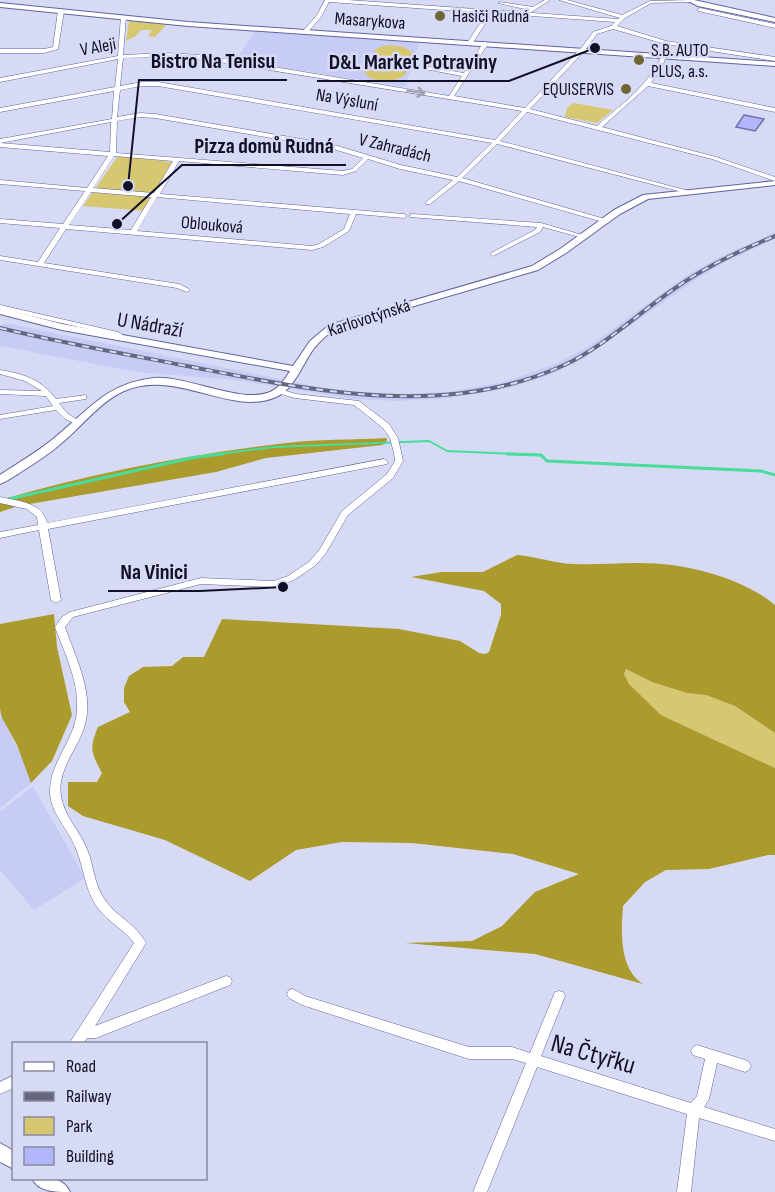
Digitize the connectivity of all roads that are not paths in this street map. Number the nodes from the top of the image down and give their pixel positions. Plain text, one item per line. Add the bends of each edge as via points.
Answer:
1 (327, 0) edge
2 (449, 0) edge
3 (548, 0) edge
4 (561, 0) edge
5 (640, 0) edge
6 (689, 1) edge
7 (375, 2) edge
8 (650, 2) junction
9 (500, 3) dead end
10 (0, 5) edge
11 (446, 8) junction
12 (534, 9) junction
13 (700, 10) dead end
14 (61, 11) junction
15 (490, 12) junction
16 (526, 14) junction
17 (123, 17) junction
18 (750, 18) junction
19 (621, 19) junction
20 (775, 20) edge
21 (775, 26) edge
22 (613, 27) junction
23 (305, 32) junction
24 (470, 43) junction
25 (484, 44) junction
26 (0, 51) edge
27 (582, 51) junction
28 (120, 57) junction
29 (664, 57) junction
30 (774, 62) edge
31 (417, 67) dead end
32 (465, 75) junction
33 (0, 80) edge
34 (646, 84) junction
35 (117, 89) junction
36 (451, 97) junction
37 (0, 110) edge
38 (527, 110) junction
39 (775, 110) edge
40 (113, 120) junction
41 (599, 127) junction
42 (496, 142) junction
43 (0, 143) edge
44 (113, 153) junction
45 (366, 158) junction
46 (177, 159) junction
47 (458, 179) junction
48 (775, 181) edge
49 (0, 182) edge
50 (89, 189) junction
51 (686, 191) junction
52 (158, 194) junction
53 (428, 203) dead end
54 (354, 212) junction
55 (603, 220) junction
56 (0, 221) edge
57 (541, 225) junction
58 (65, 228) junction
59 (133, 233) junction
60 (583, 236) junction
61 (493, 254) dead end
62 (0, 258) edge
63 (40, 264) junction
64 (187, 290) dead end
65 (0, 309) edge
66 (295, 369) junction
67 (0, 372) edge
68 (280, 391) junction
69 (0, 392) edge
70 (83, 397) dead end
71 (54, 401) junction
72 (0, 417) edge
73 (76, 422) junction
74 (384, 462) dead end
75 (0, 480) edge
76 (0, 500) edge
77 (43, 527) junction
78 (0, 535) edge
79 (56, 600) dead end
80 (226, 981) dead end
81 (293, 994) dead end
82 (560, 996) dead end
83 (84, 1033) junction
84 (77, 1042) edge
85 (697, 1051) dead end
86 (712, 1056) junction
87 (534, 1061) junction
88 (746, 1066) dead end
89 (694, 1109) junction
90 (775, 1135) edge
91 (42, 1180) edge
92 (60, 1192) edge
93 (480, 1192) edge
94 (684, 1192) edge

1 - 7 street
1 - 23 street
2 - 11 street
3 - 12 street
4 - 19 street
5 - 8 street
6 - 8 street
6 - 18 street
7 - 11 street
8 - 19 street
9 - 12 street
10 - 14 street, Masarykova
11 - 15 street
12 - 16 street
13 - 18 street
14 - 17 street, Masarykova
14 - 26 street via 56,48
15 - 16 street
15 - 24 street
16 - 19 street
17 - 23 street, Masarykova
17 - 28 street
18 - 20 street
18 - 21 street
19 - 22 street
22 - 27 street via 595,33
22 - 30 street via 665,42
23 - 24 street, Masarykova
24 - 25 street, Masarykova
25 - 27 street, Masarykova
25 - 32 street
27 - 29 street, Masarykova
27 - 38 street
28 - 33 street, V Aleji
28 - 35 street
28 -> 36 street, V Aleji via 201,57
29 - 30 street, Masarykova
29 - 34 street
31 - 32 street
32 - 36 street
34 - 39 street
34 - 41 street
35 - 37 street, Na Výsluní
35 - 40 street
35 - 42 street, Na Výsluní via 158,84
36 - 38 street, V Aleji
38 - 41 street, V Aleji
38 - 42 street
40 - 43 street, V Zahradách
40 - 44 street
40 - 45 street, V Zahradách via 155,116 331,146
41 - 48 street, V Aleji via 724,161
42 - 47 street
42 - 51 street, Na Výsluní
43 - 44 street
44 - 46 street
44 - 50 street
45 - 46 street via 354,170 343,173
45 - 47 street, V Zahradách
46 - 52 street
47 - 53 street
47 - 55 street, V Zahradách
48 - 51 street, Karlovotýnská
49 - 50 street
50 - 52 street
50 - 58 street
51 - 55 street, Karlovotýnská via 637,200
52 - 54 street
52 - 59 street
54 - 57 street
54 - 59 street, Oblouková via 347,230 312,248
55 - 60 street, Karlovotýnská
56 - 58 street, Oblouková
57 - 60 street
57 - 61 street via 538,231
58 - 59 street, Oblouková
58 - 63 street
60 - 66 street, Karlovotýnská via 535,268 332,327 315,338
62 - 63 street
63 - 64 street
65 - 66 street, U Nádraží via 62,327
66 - 68 street, Karlovotýnská
67 - 71 street via 24,376
68 - 73 street via 256,398 170,382 143,383 103,399
68 - 83 street via 345,401 364,409 386,426 394,438 399,461 390,476 345,513 313,563 274,584 201,581 70,615 60,627 84,698 79,727 58,772 55,793 102,905 132,929 140,943
69 - 71 street
70 - 71 street
71 - 72 street
71 - 73 street via 69,420
73 - 75 street via 47,450
74 - 77 street
76 - 77 street via 37,510
77 - 78 street
77 - 79 street
80 - 83 street via 96,1032
81 - 87 street via 469,1053 512,1053
82 - 87 street
83 - 84 street
85 - 86 street
86 - 88 street
86 - 89 street via 703,1098
87 - 89 street, Na Čtyřku
87 - 93 street, Na Čtyřku
89 - 90 street, Na Čtyřku
89 - 94 street
91 - 92 street

